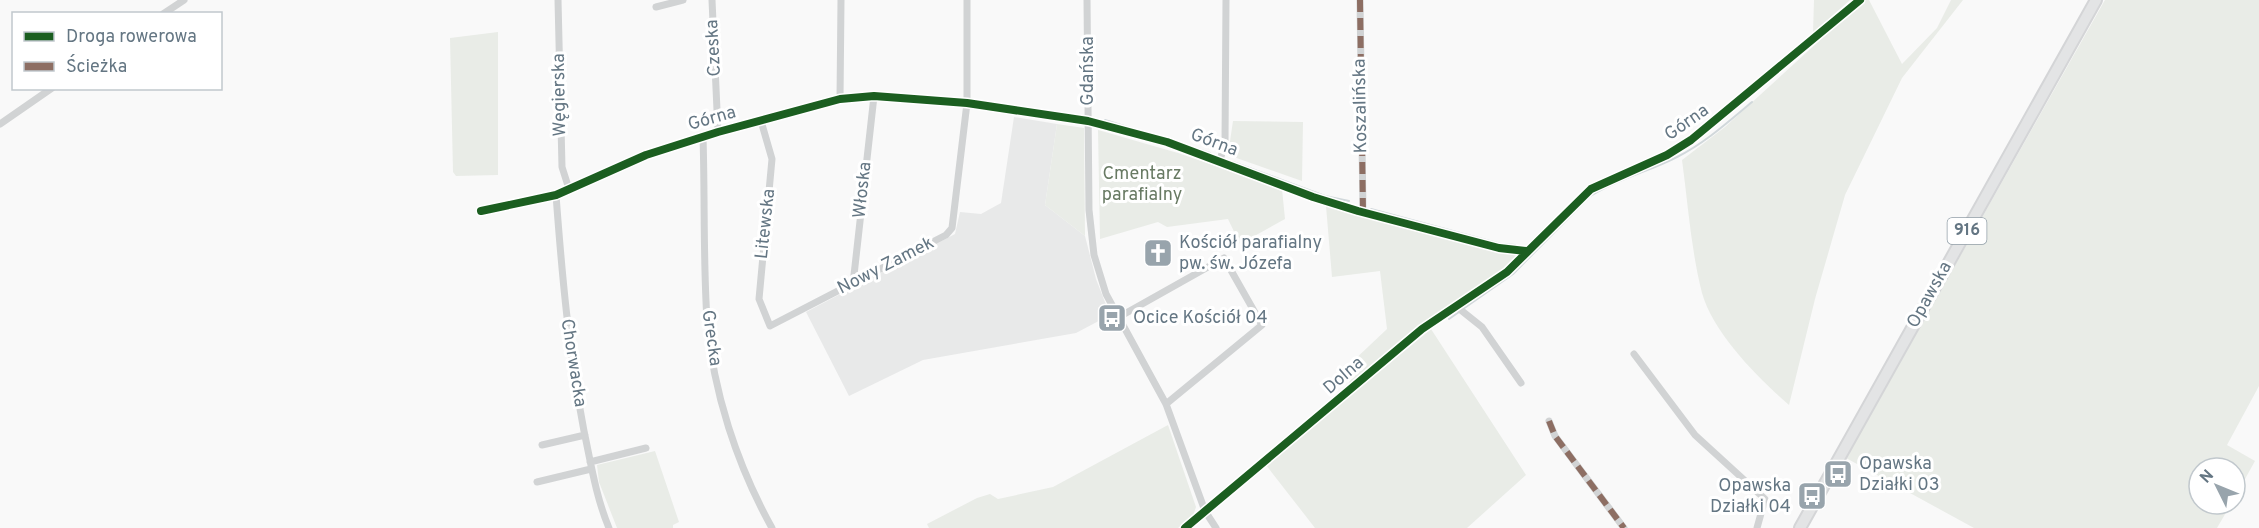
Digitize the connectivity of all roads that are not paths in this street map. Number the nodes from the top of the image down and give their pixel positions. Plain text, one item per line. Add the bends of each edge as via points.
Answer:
1 (184, 0) edge
2 (558, 0) edge
3 (683, 0) edge
4 (712, 0) edge
5 (841, 0) edge
6 (967, 0) edge
7 (1087, 0) edge
8 (1226, 0) edge
9 (1360, 0) edge
10 (1860, 0) edge
11 (2096, 0) edge
12 (656, 7) dead end
13 (166, 12) edge
14 (49, 90) edge
15 (874, 96) junction
16 (840, 99) junction
17 (967, 103) junction
18 (761, 121) junction
19 (1088, 121) junction
20 (0, 124) edge
21 (718, 132) junction
22 (703, 137) junction
23 (1220, 160) junction
24 (569, 189) junction
25 (556, 195) junction
26 (481, 211) dead end
27 (1363, 212) junction
28 (1526, 251) junction
29 (853, 284) junction
30 (1457, 307) junction
31 (1119, 317) junction
32 (770, 326) joint
33 (1634, 354) dead end
34 (1521, 383) dead end
35 (1166, 404) junction
36 (1549, 420) dead end
37 (585, 435) junction
38 (542, 445) dead end
39 (646, 447) dead end
40 (591, 465) junction
41 (537, 482) dead end
42 (1205, 511) junction
43 (609, 528) edge
44 (772, 528) edge
45 (1185, 528) edge
46 (1216, 528) edge
47 (1624, 528) edge
48 (1756, 528) edge
49 (1800, 528) edge

1 - 13 street
2 - 24 street, Węgierska via 562,167
3 - 12 street
4 - 21 street, Czeska
5 - 16 street
6 - 17 street
7 - 19 street, Gdańska
8 - 23 street via 1225,143
9 - 27 street, Koszalińska
10 - 28 street, Górna via 1691,140 1591,189
11 - 49 main road, Opawska / 916
14 - 20 street
15 - 16 street, Górna
15 - 17 street, Górna
15 - 29 street, Włoska
16 - 18 street, Górna
17 - 19 street, Górna
17 - 29 street, Nowy Zamek via 952,228 946,235
18 - 21 street, Górna
18 - 32 street, Litewska via 772,159 759,299
19 - 23 street, Górna
19 - 31 street, Gdańska via 1094,255 1106,294
21 - 22 street, Górna
22 - 24 street, Górna via 646,154
22 - 44 street, Grecka via 708,322 723,412 752,491
23 - 27 street, Górna
24 - 25 street, Górna
25 - 26 street, Górna
25 - 37 street, Chorwacka via 565,319
27 - 28 street, Górna via 1499,248
28 - 30 street, Dolna via 1507,272
29 - 32 street, Nowy Zamek
30 - 34 street via 1482,327
30 - 42 street, Dolna via 1422,329
31 - 35 street, Gdańska
31 - 35 street via 1224,258 1262,325
33 - 48 street via 1695,435 1765,499
35 - 42 street, Gdańska
36 - 47 street via 1555,436
37 - 38 street
37 - 40 street, Chorwacka
39 - 40 street
40 - 41 street
40 - 43 street, Chorwacka
42 - 45 street, Dolna
42 - 46 street, Gdańska

